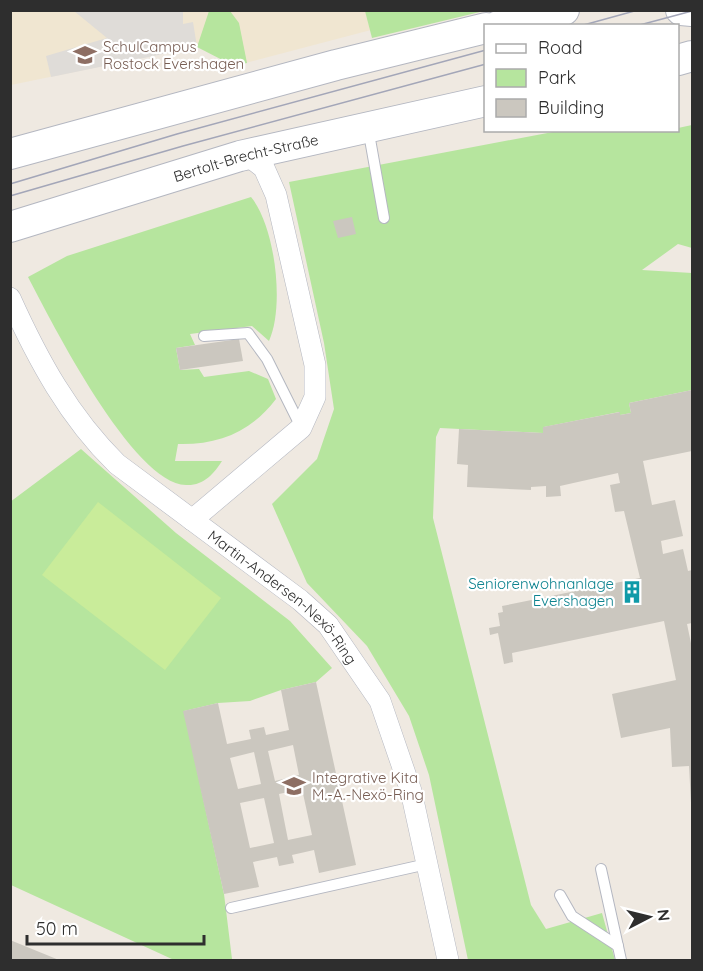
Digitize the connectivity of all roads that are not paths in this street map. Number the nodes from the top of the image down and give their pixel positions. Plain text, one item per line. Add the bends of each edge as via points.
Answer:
1 (564, 10) edge
2 (681, 10) edge
3 (693, 12) edge
4 (506, 24) edge
5 (484, 28) edge
6 (484, 101) edge
7 (368, 128) junction
8 (21, 155) edge
9 (240, 156) junction
10 (384, 218) dead end
11 (10, 227) edge
12 (10, 298) edge
13 (204, 336) dead end
14 (301, 428) junction
15 (192, 520) junction
16 (427, 864) junction
17 (601, 869) dead end
18 (560, 895) dead end
19 (231, 908) dead end
20 (618, 946) junction
21 (448, 960) edge
22 (621, 960) edge

1 - 4 main road
2 - 3 main road
5 - 8 main road via 336,65
6 - 7 main road, Bertolt-Brecht-Straße
7 - 9 main road, Bertolt-Brecht-Straße
7 - 10 lane
9 - 11 main road, Bertolt-Brecht-Straße
9 - 14 street via 264,168 273,187 315,364 315,397
12 - 15 street, Martin-Andersen-Nexö-Ring via 31,345 92,440 117,464
13 - 14 lane via 248,333 267,359
14 - 15 street
15 - 16 street, Martin-Andersen-Nexö-Ring via 300,600 328,625 355,661 380,701 397,745
16 - 19 lane
16 - 21 street, Martin-Andersen-Nexö-Ring
17 - 20 lane
18 - 20 lane via 572,916
20 - 22 lane

